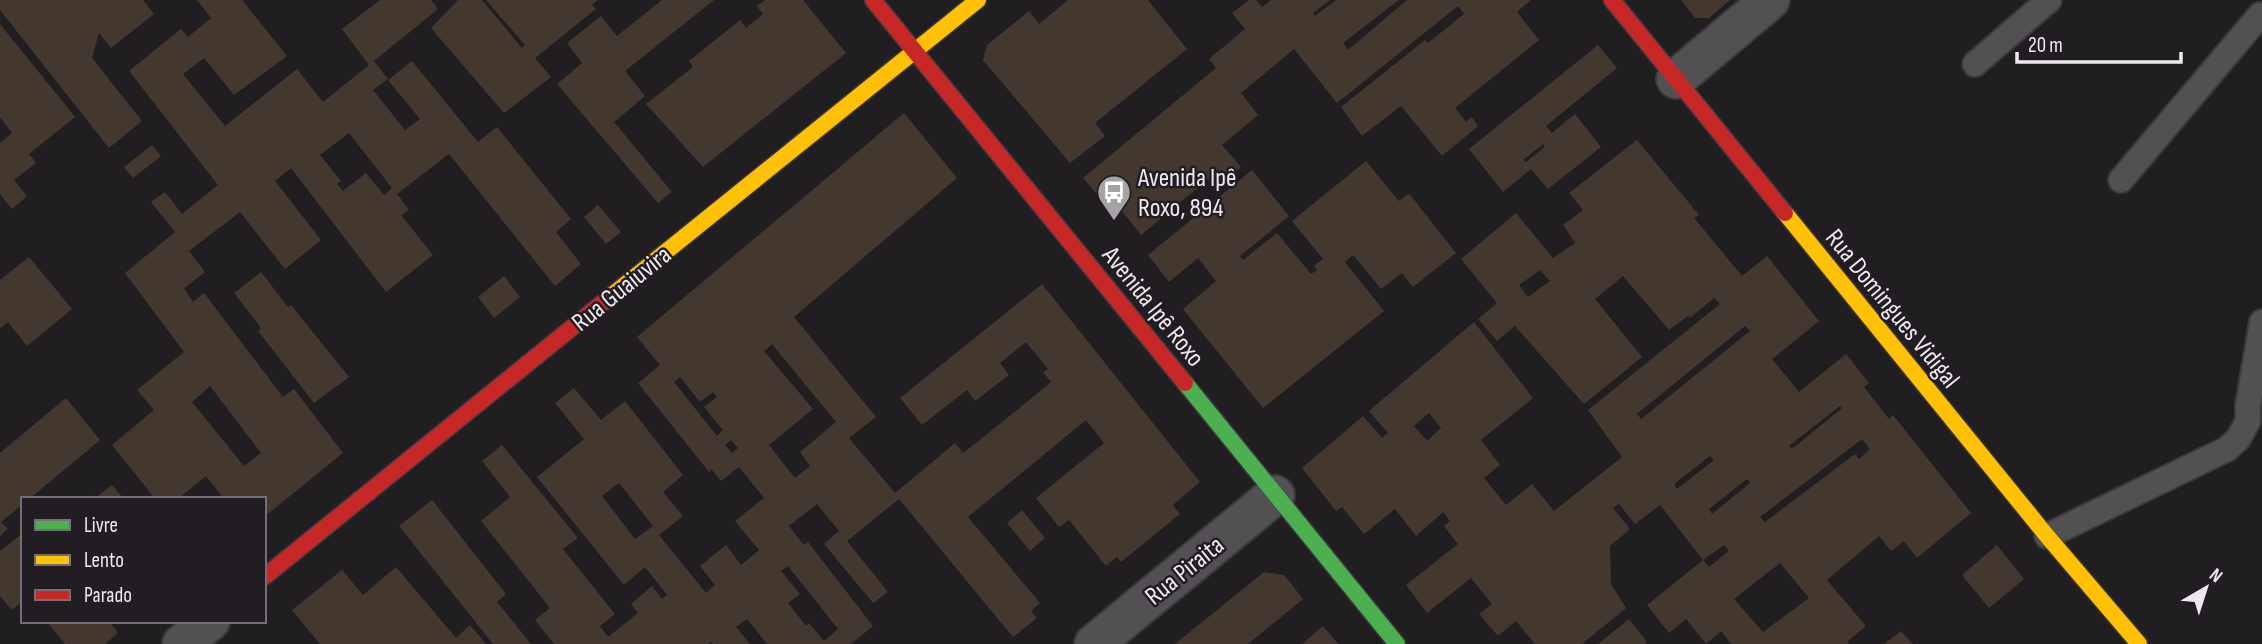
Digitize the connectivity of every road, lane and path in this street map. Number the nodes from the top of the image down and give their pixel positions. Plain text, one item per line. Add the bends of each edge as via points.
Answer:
1 (873, 0) edge
2 (978, 0) edge
3 (1612, 0) edge
4 (1770, 0) edge
5 (2049, 0) edge
6 (2256, 11) edge
7 (916, 50) junction
8 (1975, 64) dead end
9 (1676, 79) junction
10 (2121, 180) dead end
11 (2262, 322) edge
12 (1275, 495) junction
13 (2047, 536) junction
14 (266, 575) edge
15 (207, 623) edge
16 (181, 644) edge
17 (1094, 644) edge
18 (1397, 644) edge
19 (2139, 644) edge

1 - 7 street, Avenida Ipê Roxo
2 - 7 street, Rua Guaiuvira
3 - 9 street, Rua Domingues Vidigal
4 - 9 street
5 - 8 lane
6 - 10 lane
7 - 12 street, Avenida Ipê Roxo
7 - 14 street, Rua Guaiuvira
9 - 13 street, Rua Domingues Vidigal
11 - 13 lane via 2248,421 2238,439 2227,449
12 - 17 street, Rua Piraita
12 - 18 street, Avenida Ipê Roxo
13 - 19 street, Rua Domingues Vidigal
15 - 16 street

